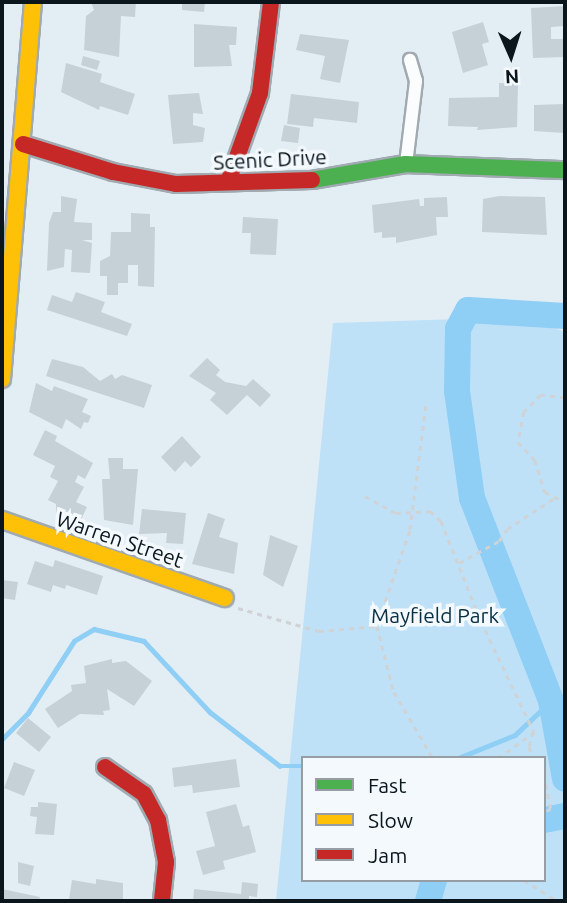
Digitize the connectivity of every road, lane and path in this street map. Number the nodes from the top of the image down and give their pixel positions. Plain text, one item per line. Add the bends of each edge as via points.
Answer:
1 (33, 2) edge
2 (271, 2) edge
3 (410, 60) dead end
4 (23, 144) junction
5 (405, 164) junction
6 (565, 170) edge
7 (228, 182) junction
8 (2, 379) edge
9 (565, 398) edge
10 (426, 406) dead end
11 (365, 496) dead end
12 (553, 499) junction
13 (565, 502) edge
14 (411, 512) junction
15 (2, 520) edge
16 (459, 563) junction
17 (225, 598) joint
18 (377, 626) junction
19 (534, 732) junction
20 (432, 756) edge
21 (501, 756) edge
22 (532, 756) edge
23 (105, 767) dead end
24 (547, 793) edge
25 (546, 812) edge
26 (527, 882) edge
27 (162, 901) edge
28 (557, 901) edge

1 - 4 street
2 - 7 street via 260,93
3 - 5 street via 416,81
4 - 7 street, Scenic Drive via 152,181
4 - 8 street
5 - 6 street, Scenic Drive
5 - 7 street, Scenic Drive via 319,180
9 - 12 path via 541,395 524,412 518,442 536,460 541,482
10 - 14 path
11 - 14 path via 396,513
12 - 13 path
12 - 16 path via 507,529 499,541
14 - 16 path via 430,511 441,521
14 - 18 path via 401,568
15 - 17 street, Warren Street
16 - 19 path
17 - 18 path via 229,605 319,631
18 - 20 path via 394,692
19 - 21 path
19 - 22 path via 528,747
23 - 27 street via 144,794 158,820 166,862
24 - 25 path via 551,809
26 - 28 path

